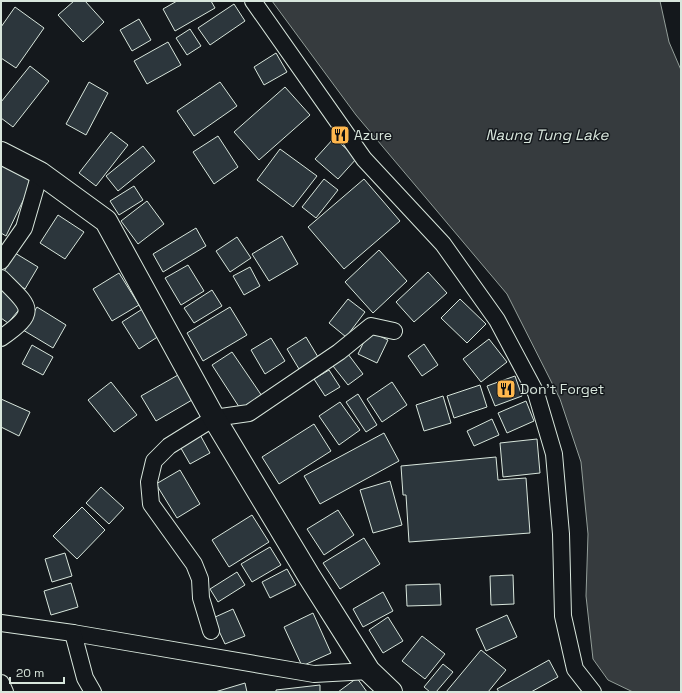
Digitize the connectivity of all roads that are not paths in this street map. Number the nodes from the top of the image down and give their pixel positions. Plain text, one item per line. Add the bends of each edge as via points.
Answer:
1 (253, 1) edge
2 (1, 153) edge
3 (40, 173) junction
4 (1, 261) edge
5 (1, 278) edge
6 (394, 331) dead end
7 (1, 338) edge
8 (214, 418) junction
9 (1, 623) edge
10 (211, 631) dead end
11 (74, 633) junction
12 (369, 671) junction
13 (1, 683) edge
14 (5, 692) edge
15 (93, 692) edge
16 (391, 692) edge
17 (593, 692) edge

1 - 17 street via 364,159 443,244 496,320 536,393 554,454 561,534 563,616 575,669
2 - 3 highway
3 - 4 street via 24,228
3 - 8 highway via 106,221
5 - 7 street via 27,306 27,313 20,324
6 - 8 street via 371,326 339,352 249,412
8 - 10 street via 169,446 154,461 148,482 151,504 196,569
8 - 12 highway
9 - 11 street
11 - 12 street via 314,674
11 - 15 street via 84,678
12 - 16 highway
13 - 14 street

